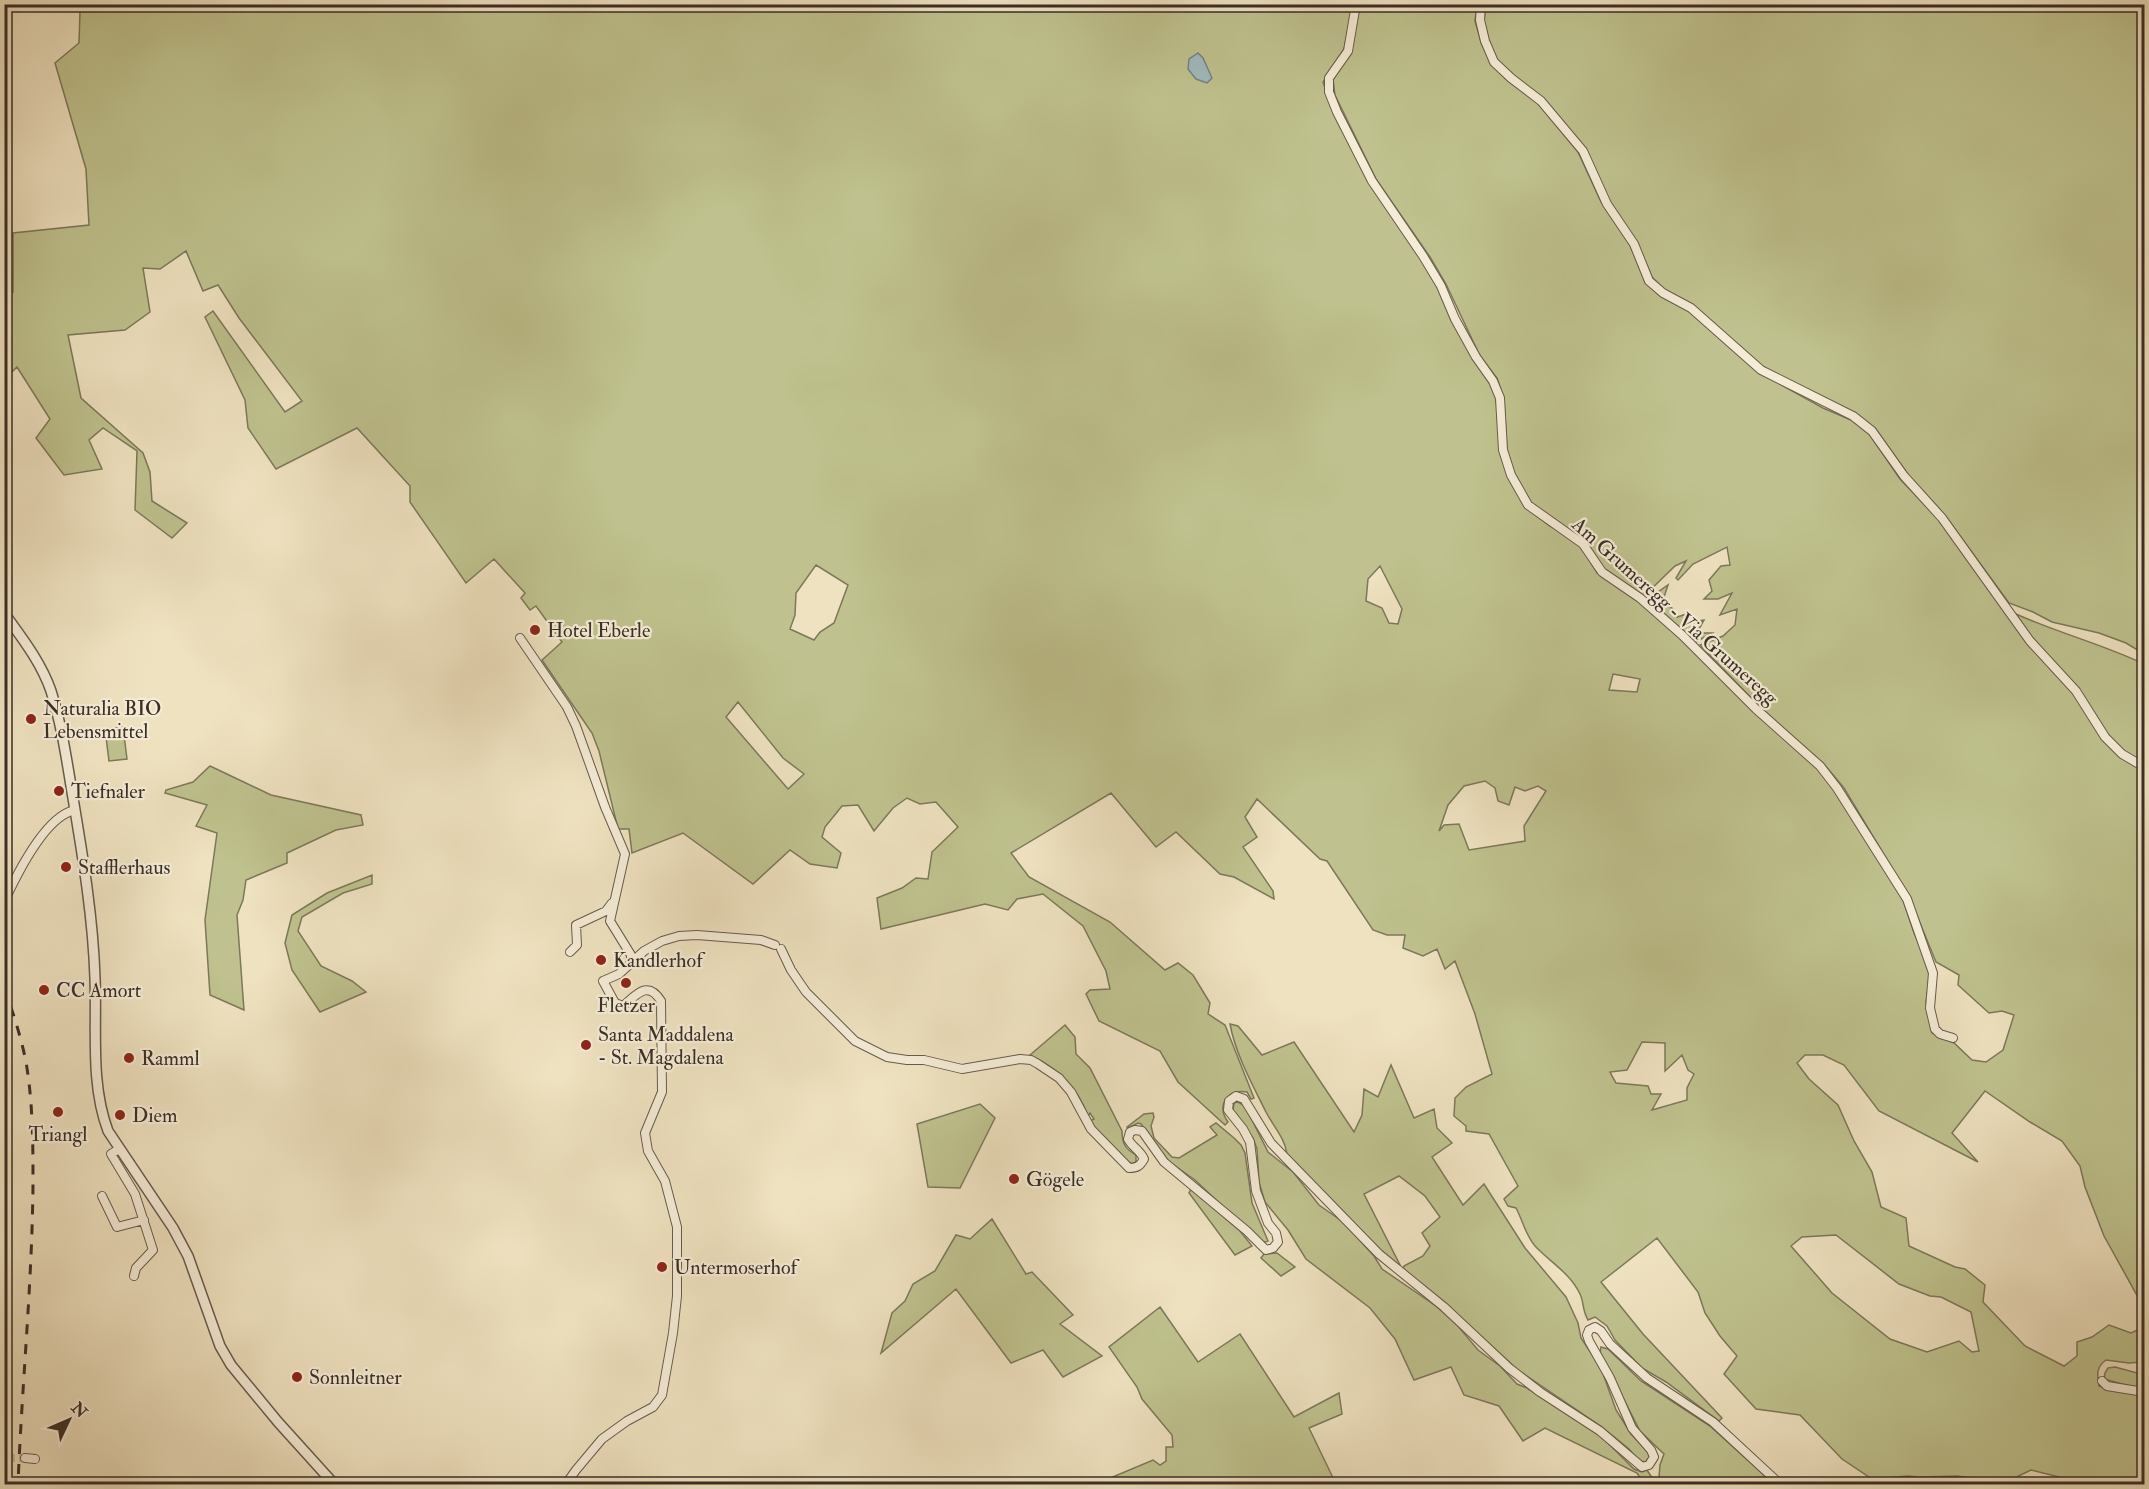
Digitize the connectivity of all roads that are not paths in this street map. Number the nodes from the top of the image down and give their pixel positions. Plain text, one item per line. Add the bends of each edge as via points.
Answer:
1 (1356, 4) edge
2 (1481, 4) edge
3 (4, 613) edge
4 (520, 638) dead end
5 (2145, 767) edge
6 (75, 810) junction
7 (615, 900) junction
8 (4, 902) edge
9 (4, 931) edge
10 (4, 939) edge
11 (570, 952) dead end
12 (632, 963) junction
13 (1953, 1038) dead end
14 (118, 1149) junction
15 (102, 1196) dead end
16 (144, 1220) junction
17 (134, 1276) dead end
18 (2102, 1381) dead end
19 (2145, 1392) edge
20 (25, 1458) tunnel mouth
21 (35, 1459) dead end
22 (334, 1485) edge
23 (566, 1485) edge
24 (1780, 1485) edge

1 - 13 street, Am Grumeregg - Via Grumeregg via 1348,51 1329,78 1329,92 1372,181 1423,256 1476,357 1493,381 1500,398 1503,450 1511,476 1528,505 1583,544 1602,572 1640,598 1682,635 1820,766 1907,899 1933,973 1930,1008 1935,1029
2 - 5 street via 1480,20 1494,62 1541,101 1582,151 1607,204 1634,244 1649,280 1663,293 1691,308 1761,370 1853,416 1872,430 1904,476 1942,518 2030,641 2076,691 2105,737 2121,754
3 - 6 street via 39,665 51,691
4 - 7 street via 567,707 625,854
6 - 8 street via 56,821 34,843
6 - 14 street via 94,943 97,1084 102,1115
7 - 11 street via 606,911 576,925 577,945
7 - 12 street via 610,921
9 - 10 street
12 - 23 street via 603,981 615,1003 623,1006 641,991 656,993 661,1001 662,1092 645,1133 648,1150 665,1181 677,1227 673,1332 662,1395 653,1407 602,1439
12 - 24 street via 644,951 679,936 761,940 778,947 806,992 855,1041 887,1057 962,1069 1031,1060 1059,1078 1091,1129 1130,1168 1141,1165 1144,1159 1131,1145 1130,1132 1142,1131 1164,1162 1266,1250 1278,1242 1276,1233 1256,1191 1250,1142 1228,1110 1229,1101 1236,1096 1245,1099 1271,1143 1379,1254 1444,1307 1509,1368 1642,1467 1654,1457 1632,1428 1589,1341 1589,1330 1595,1327 1647,1378 1713,1422
14 - 16 street via 111,1154 135,1194
14 - 22 street via 188,1256 220,1346 231,1365
15 - 16 street via 117,1227
16 - 17 street via 153,1250 136,1268
18 - 19 street via 2107,1386
20 - 21 street

